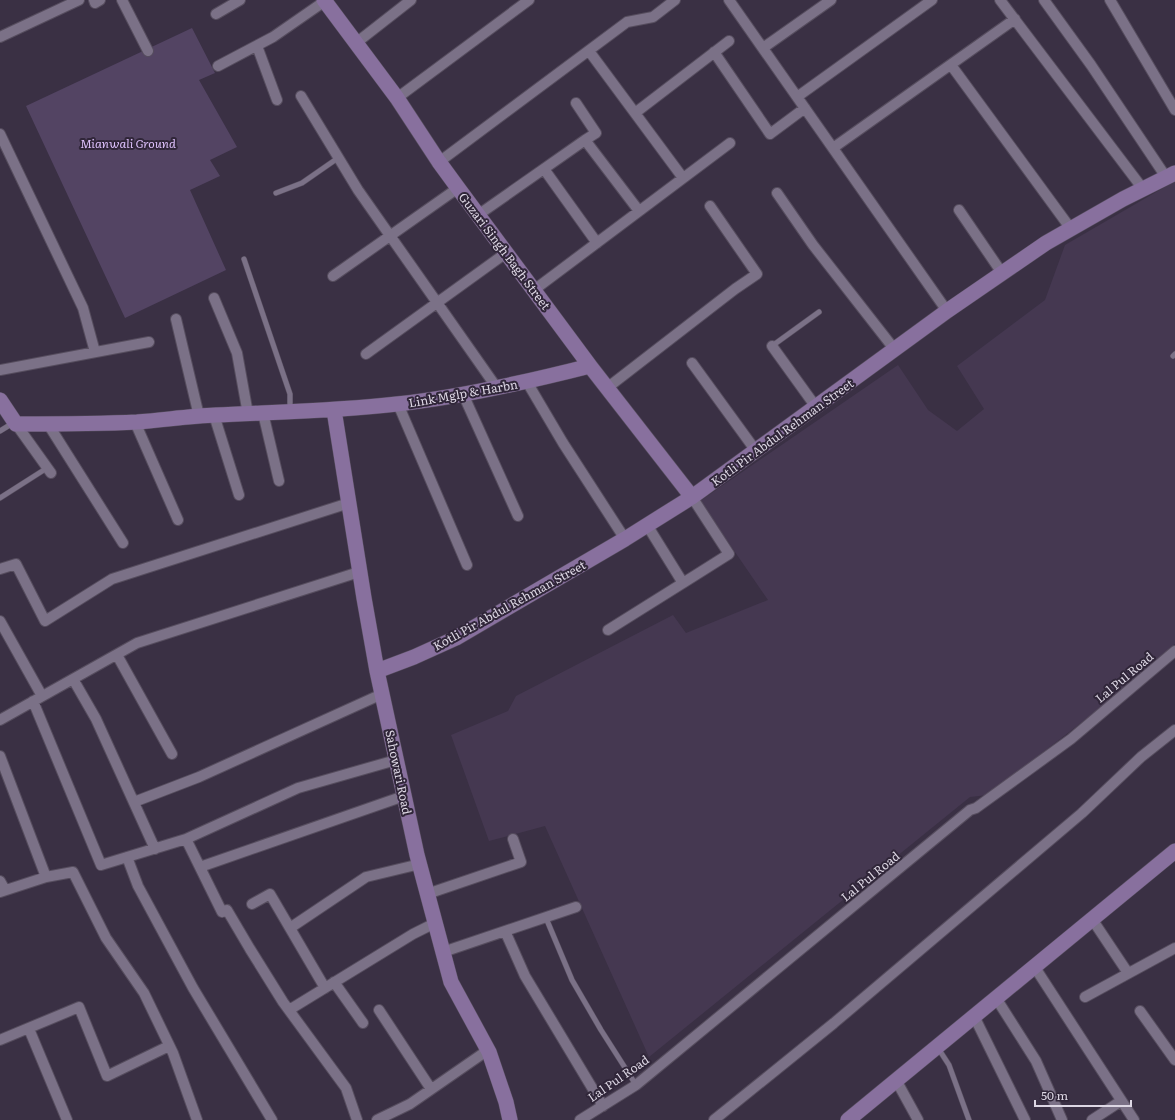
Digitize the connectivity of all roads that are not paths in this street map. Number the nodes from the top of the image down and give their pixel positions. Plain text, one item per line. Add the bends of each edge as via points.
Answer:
1 (79, 0) edge
2 (94, 0) edge
3 (100, 0) edge
4 (122, 0) edge
5 (240, 0) edge
6 (325, 0) edge
7 (411, 0) edge
8 (529, 0) edge
9 (675, 0) edge
10 (729, 0) edge
11 (831, 0) edge
12 (932, 0) edge
13 (1000, 0) edge
14 (1044, 0) edge
15 (1110, 0) edge
16 (216, 14) dead end
17 (1015, 20) junction
18 (0, 37) edge
19 (729, 41) dead end
20 (356, 43) junction
21 (257, 46) junction
22 (763, 48) junction
23 (148, 51) dead end
24 (589, 51) junction
25 (714, 52) junction
26 (951, 65) junction
27 (218, 66) dead end
28 (301, 96) dead end
29 (797, 97) junction
30 (396, 98) junction
31 (277, 100) dead end
32 (576, 103) dead end
33 (805, 108) junction
34 (1175, 110) edge
35 (635, 113) junction
36 (0, 134) edge
37 (585, 140) junction
38 (730, 143) dead end
39 (833, 148) junction
40 (4, 154) edge
41 (338, 158) junction
42 (439, 162) junction
43 (544, 169) junction
44 (1170, 175) edge
45 (683, 178) junction
46 (458, 188) junction
47 (1143, 189) junction
48 (777, 192) dead end
49 (276, 193) dead end
50 (710, 206) dead end
51 (959, 210) dead end
52 (639, 211) junction
53 (478, 214) junction
54 (1071, 229) junction
55 (391, 235) junction
56 (598, 243) junction
57 (506, 253) junction
58 (244, 259) dead end
59 (1002, 273) junction
60 (332, 276) dead end
61 (534, 290) junction
62 (214, 298) dead end
63 (438, 302) junction
64 (947, 311) junction
65 (819, 312) dead end
66 (176, 319) dead end
67 (149, 342) dead end
68 (772, 346) joint
69 (895, 350) junction
70 (94, 352) junction
71 (366, 354) dead end
72 (692, 363) dead end
73 (590, 366) junction
74 (0, 370) edge
75 (527, 382) junction
76 (497, 388) junction
77 (607, 388) junction
78 (463, 394) junction
79 (0, 400) edge
80 (398, 404) junction
81 (816, 407) junction
82 (334, 410) junction
83 (290, 412) junction
84 (255, 413) junction
85 (214, 415) junction
86 (199, 416) junction
87 (135, 422) junction
88 (16, 423) junction
89 (48, 424) junction
90 (0, 431) edge
91 (756, 451) junction
92 (49, 471) joint
93 (279, 481) dead end
94 (239, 495) dead end
95 (692, 497) junction
96 (0, 498) edge
97 (349, 503) junction
98 (518, 516) dead end
99 (178, 520) dead end
100 (647, 525) junction
101 (625, 539) junction
102 (123, 543) dead end
103 (467, 565) dead end
104 (0, 569) edge
105 (360, 572) junction
106 (683, 583) junction
107 (0, 621) edge
108 (608, 630) dead end
109 (1175, 651) edge
110 (116, 655) junction
111 (377, 671) junction
112 (73, 679) junction
113 (382, 694) junction
114 (38, 699) junction
115 (0, 720) edge
116 (1175, 730) edge
117 (172, 754) dead end
118 (0, 756) edge
119 (396, 760) junction
120 (404, 796) junction
121 (134, 802) junction
122 (186, 839) junction
123 (513, 839) dead end
124 (155, 849) junction
125 (1175, 850) edge
126 (127, 857) junction
127 (420, 864) junction
128 (200, 868) junction
129 (46, 877) junction
130 (2, 888) edge
131 (427, 894) junction
132 (252, 904) dead end
133 (576, 908) dead end
134 (546, 918) junction
135 (1092, 919) junction
136 (435, 923) junction
137 (290, 928) junction
138 (505, 931) junction
139 (1175, 948) edge
140 (443, 952) junction
141 (1034, 966) junction
142 (1128, 973) junction
143 (334, 982) junction
144 (325, 988) junction
145 (1085, 997) dead end
146 (996, 998) junction
147 (289, 1010) junction
148 (379, 1010) dead end
149 (1140, 1011) dead end
150 (974, 1016) junction
151 (363, 1023) dead end
152 (29, 1029) junction
153 (0, 1040) edge
154 (169, 1046) junction
155 (937, 1046) junction
156 (488, 1050) junction
157 (1175, 1060) edge
158 (896, 1080) junction
159 (636, 1085) junction
160 (431, 1089) junction
161 (1121, 1101) junction
162 (603, 1106) junction
163 (67, 1120) edge
164 (197, 1120) edge
165 (272, 1120) edge
166 (357, 1120) edge
167 (377, 1120) edge
168 (510, 1120) edge
169 (580, 1120) edge
170 (714, 1120) edge
171 (848, 1120) edge
172 (918, 1120) edge
173 (969, 1120) edge
174 (1024, 1120) edge
175 (1062, 1120) edge
176 (1092, 1120) edge
177 (1134, 1120) edge

1 - 18 street
2 - 3 street via 95,3
4 - 23 street
5 - 16 street
6 - 20 street, Guzari Singh Bagh Street
6 - 21 street
7 - 20 street
8 - 30 street
9 - 24 street via 653,17 627,22
10 - 22 street
11 - 22 street
12 - 29 street
13 - 17 street
14 - 44 street
15 - 34 street
17 - 26 street
17 - 47 street
19 - 25 street
20 - 30 street, Guzari Singh Bagh Street
21 - 27 street
21 - 31 street
22 - 29 street
24 - 35 street
24 - 42 street
25 - 33 street via 770,134
25 - 35 street
26 - 39 street
26 - 54 street
28 - 41 street
29 - 33 street
30 - 42 street, Guzari Singh Bagh Street
32 - 37 street via 596,133
33 - 39 street
35 - 45 street
36 - 40 street
37 - 43 street
37 - 52 street
38 - 45 street
39 - 64 street
40 - 70 street via 83,308
41 - 49 lane via 302,183
41 - 55 street
42 - 46 street, Guzari Singh Bagh Street
43 - 53 street
43 - 56 street
44 - 47 street, Kotli Pir Abdul Rehman Street
45 - 52 street
46 - 53 street, Guzari Singh Bagh Street
46 - 55 street
47 - 54 street, Kotli Pir Abdul Rehman Street
48 - 69 street via 813,245
50 - 77 street via 757,274
51 - 59 street
52 - 56 street
53 - 57 street, Guzari Singh Bagh Street
54 - 59 street, Kotli Pir Abdul Rehman Street
55 - 60 street
55 - 63 street
56 - 61 street
57 - 61 street, Guzari Singh Bagh Street
57 - 63 street
58 - 83 lane via 290,394
59 - 64 street, Kotli Pir Abdul Rehman Street
61 - 73 street, Guzari Singh Bagh Street
62 - 84 street via 237,353
63 - 71 street
63 - 76 street
64 - 69 street, Kotli Pir Abdul Rehman Street
65 - 68 lane
66 - 86 street
67 - 70 street
68 - 81 street
69 - 81 street, Kotli Pir Abdul Rehman Street
70 - 74 street
72 - 91 street
73 - 75 street, Link Mglp & Harbn
73 - 77 street, Guzari Singh Bagh Street
75 - 76 street, Link Mglp & Harbn
75 - 101 street
76 - 78 street, Link Mglp & Harbn
77 - 95 street, Guzari Singh Bagh Street
78 - 80 street, Link Mglp & Harbn
78 - 98 street
79 - 88 street
80 - 82 street, Link Mglp & Harbn
80 - 103 street
81 - 91 street, Kotli Pir Abdul Rehman Street
82 - 83 street, Link Mglp & Harbn
82 - 97 street, Sahowari Road
83 - 84 street, Link Mglp & Harbn
84 - 85 street, Link Mglp & Harbn
84 - 93 street
85 - 86 street, Link Mglp & Harbn
85 - 94 street
86 - 87 street, Link Mglp & Harbn
87 - 89 street, Link Mglp & Harbn
87 - 99 street
88 - 89 street, Link Mglp & Harbn
88 - 90 lane
88 - 92 street
89 - 102 street
91 - 95 street, Kotli Pir Abdul Rehman Street
92 - 96 lane
95 - 100 street, Kotli Pir Abdul Rehman Street
95 - 106 street via 729,554
97 - 104 street via 112,579 45,621 16,564
97 - 105 street, Sahowari Road
100 - 101 street, Kotli Pir Abdul Rehman Street
100 - 106 street
101 - 111 street, Kotli Pir Abdul Rehman Street via 456,638
105 - 110 street via 137,643
105 - 111 street, Sahowari Road
106 - 108 street
107 - 114 street
109 - 159 street, Lal Pul Road via 1071,739 970,810
110 - 112 street
110 - 117 street
111 - 113 street, Sahowari Road
112 - 114 street
112 - 121 street via 96,719
113 - 119 street, Sahowari Road
113 - 121 street via 199,777
114 - 115 street
114 - 126 street via 101,865
116 - 170 street via 1141,757 1082,813 834,1023
118 - 129 street
119 - 120 street, Sahowari Road
119 - 122 street via 298,788
120 - 127 street, Sahowari Road
120 - 128 street
121 - 124 street
122 - 124 street
122 - 128 street
123 - 131 street via 521,862
124 - 126 street
125 - 135 street
126 - 165 street via 138,886 193,988
127 - 131 street, Sahowari Road
127 - 137 street via 366,877
128 - 147 street via 222,912 227,910
129 - 130 street
129 - 154 street via 73,872 106,938 144,993
131 - 136 street, Sahowari Road
132 - 137 street via 270,894
133 - 134 street
134 - 138 street
134 - 159 lane via 572,980
135 - 141 street
135 - 142 street
136 - 140 street, Sahowari Road
136 - 143 street
137 - 144 street
138 - 140 street
138 - 162 street via 525,976
139 - 142 street
140 - 156 street, Sahowari Road via 451,982
141 - 146 street
141 - 161 street
142 - 145 street
143 - 144 street
143 - 151 street
144 - 147 street
146 - 150 street
146 - 175 street via 1036,1061
147 - 166 street via 346,1088
148 - 160 street
149 - 157 street
150 - 155 street
150 - 174 street
152 - 153 street
152 - 154 street via 79,1007 107,1076
152 - 163 street
154 - 164 street
155 - 158 street
155 - 173 lane via 949,1065
156 - 160 street
156 - 168 street, Sahowari Road
158 - 171 street
158 - 172 street
159 - 162 street, Lal Pul Road
160 - 167 street via 410,1104
161 - 176 street
161 - 177 street
162 - 169 street, Lal Pul Road

